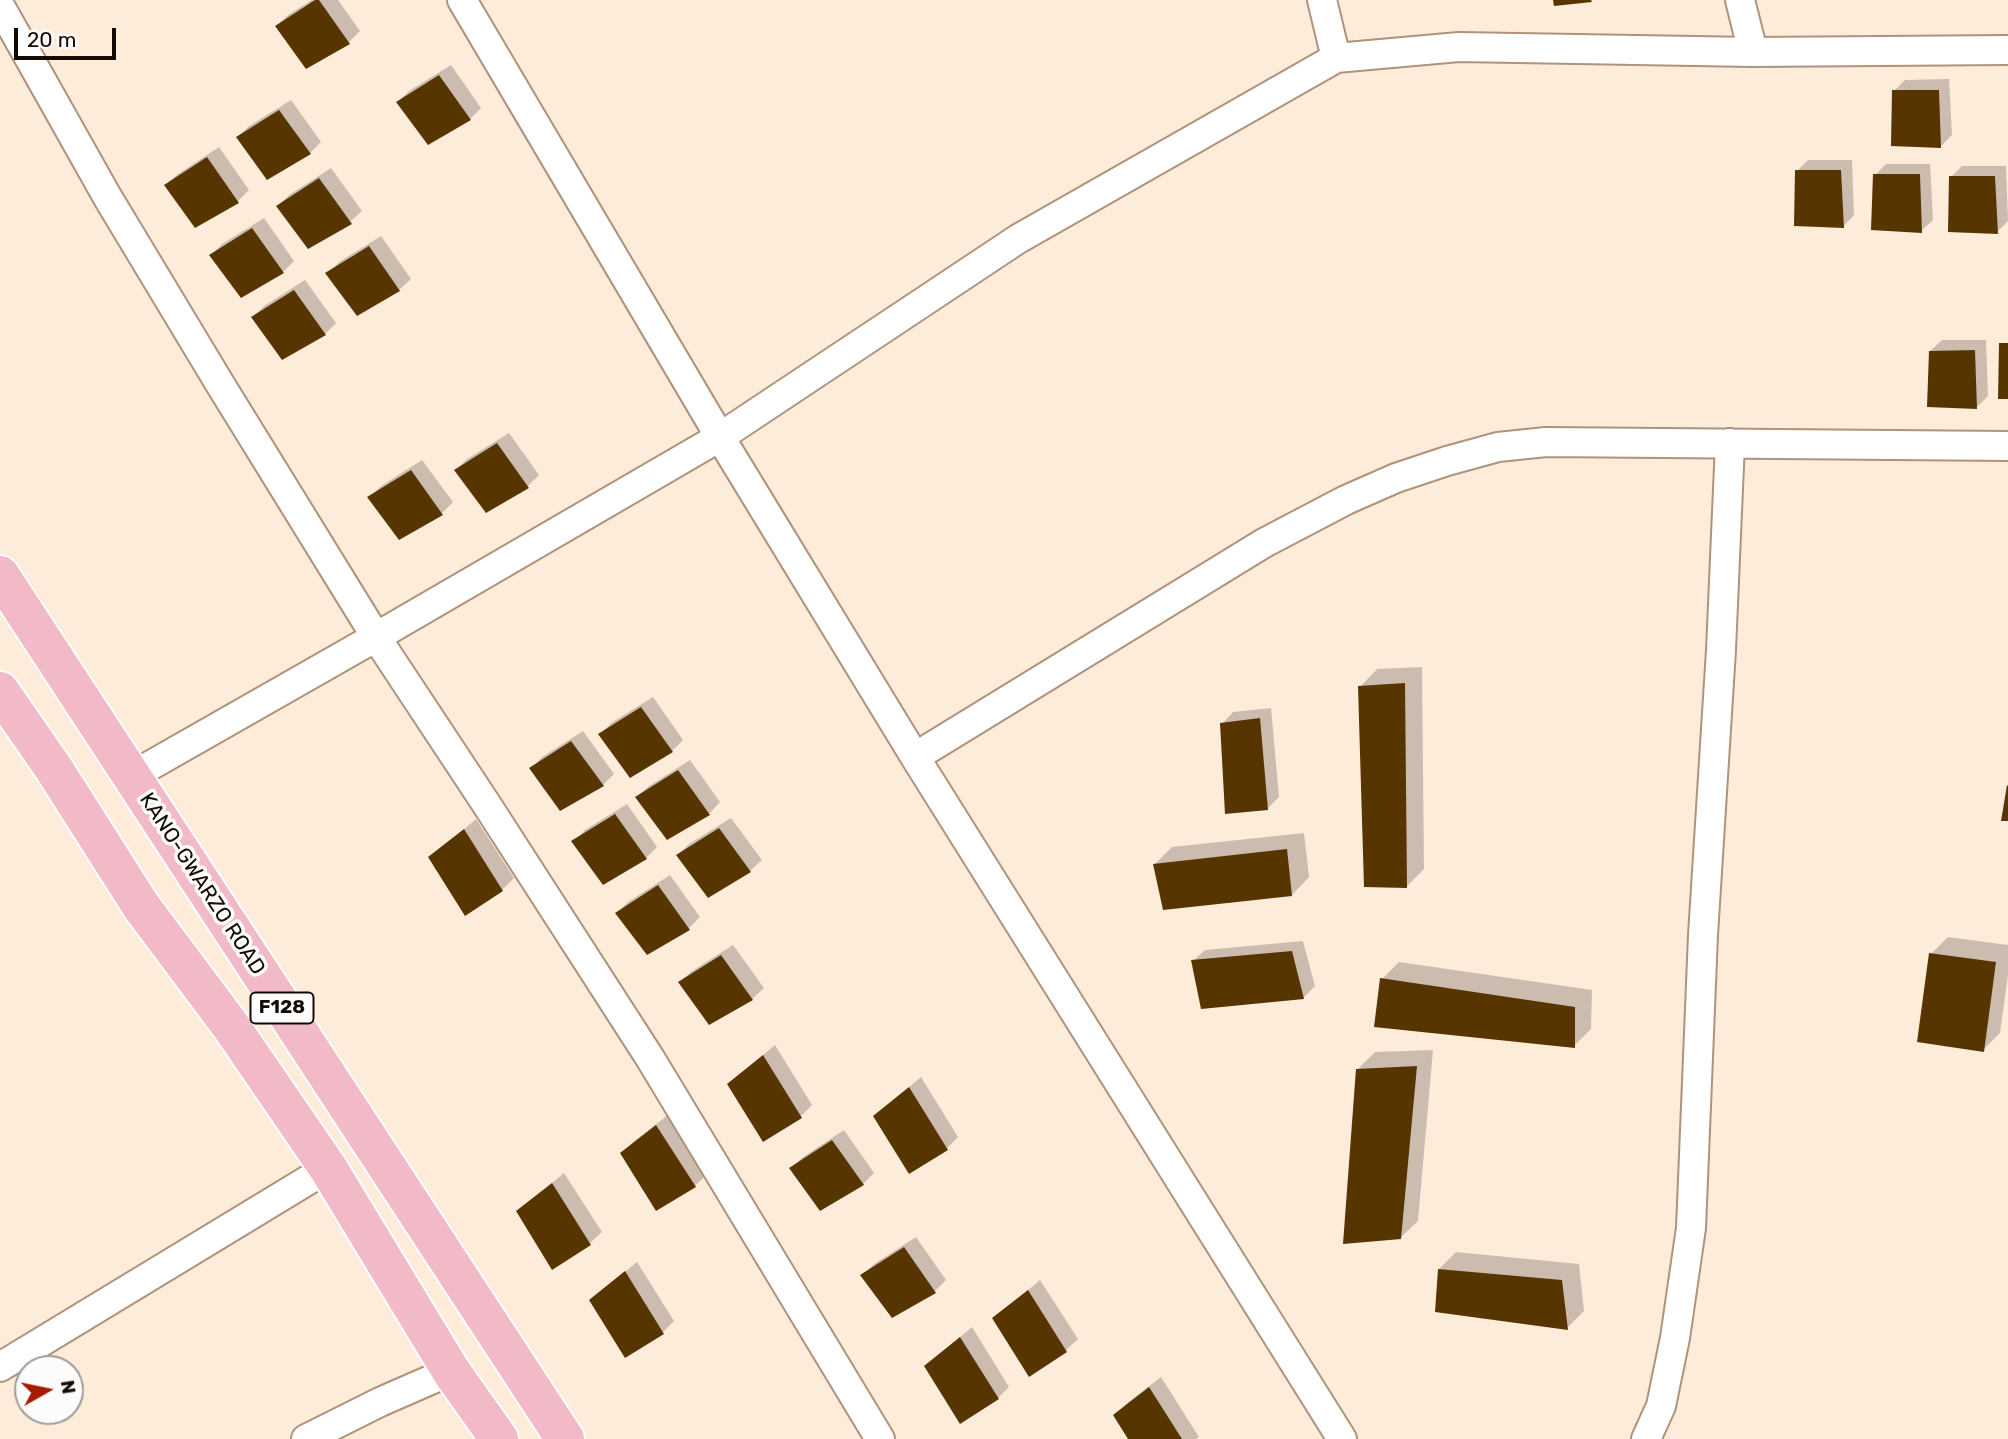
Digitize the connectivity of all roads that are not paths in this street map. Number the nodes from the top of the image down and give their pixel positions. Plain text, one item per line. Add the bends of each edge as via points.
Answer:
1 (462, 0) edge
2 (1322, 0) edge
3 (1740, 0) edge
4 (0, 6) edge
5 (2008, 50) edge
6 (1753, 52) junction
7 (1336, 58) junction
8 (720, 437) junction
9 (1730, 443) junction
10 (2008, 446) edge
11 (0, 575) edge
12 (376, 637) junction
13 (0, 691) edge
14 (915, 757) junction
15 (132, 776) junction
16 (328, 1168) junction
17 (0, 1367) edge
18 (451, 1371) junction
19 (306, 1439) edge
20 (499, 1439) edge
21 (565, 1439) edge
22 (880, 1439) edge
23 (1342, 1439) edge
24 (1646, 1439) edge

1 - 8 street
2 - 7 street
3 - 6 street
4 - 12 street via 108,198
5 - 6 street
6 - 7 street via 1459,47
7 - 8 street via 1018,239
8 - 12 street
8 - 14 street
9 - 10 street
9 - 14 street via 1546,442 1498,447 1396,478 1264,543
9 - 24 street via 1691,1228 1661,1406
11 - 15 main road, KANO-GWARZO ROAD / F128
12 - 15 street
12 - 22 street via 650,1058
13 - 16 main road, F128 via 141,906
14 - 23 street
15 - 21 main road, KANO-GWARZO ROAD / F128
16 - 17 street
16 - 18 main road, F128
18 - 19 street
18 - 20 main road, F128

